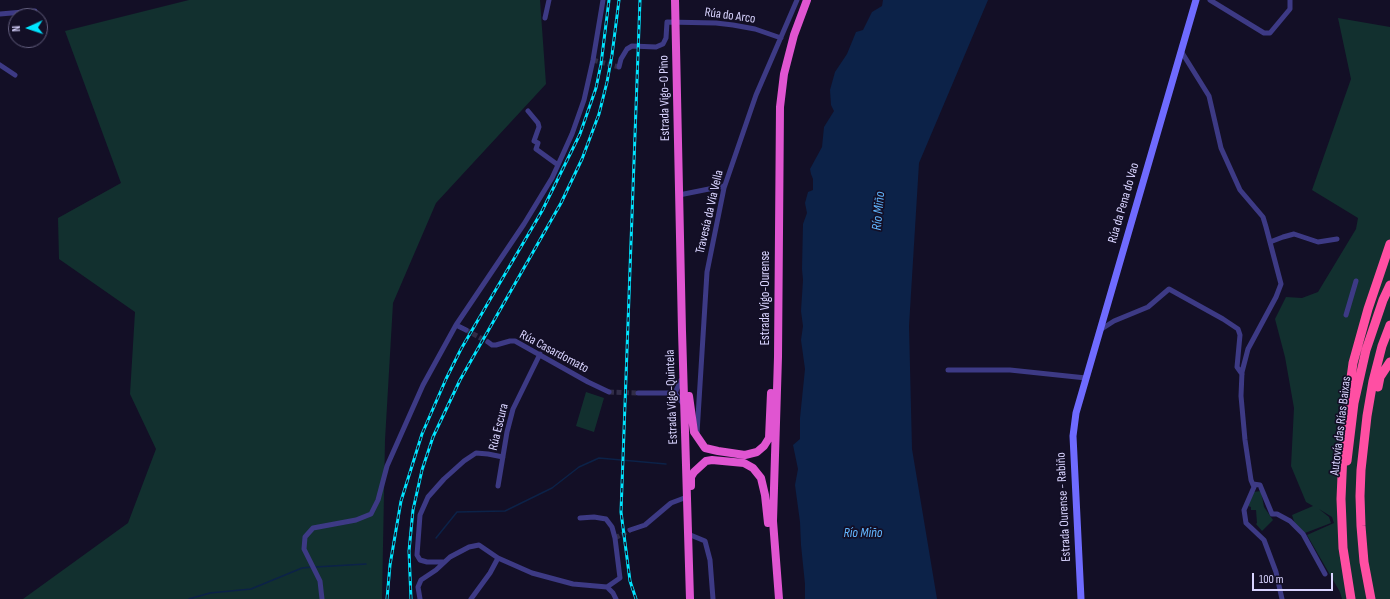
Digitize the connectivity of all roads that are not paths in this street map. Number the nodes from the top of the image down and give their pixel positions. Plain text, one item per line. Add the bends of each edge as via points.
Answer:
1 (549, 0) edge
2 (603, 0) edge
3 (675, 0) edge
4 (797, 0) edge
5 (807, 0) edge
6 (1196, 0) edge
7 (1210, 0) edge
8 (1290, 0) edge
9 (544, 18) dead end
10 (675, 21) junction
11 (781, 38) junction
12 (1181, 51) junction
13 (0, 65) edge
14 (619, 67) dead end
15 (15, 75) dead end
16 (528, 111) dead end
17 (558, 165) junction
18 (724, 186) junction
19 (679, 195) junction
20 (1337, 238) dead end
21 (1270, 242) junction
22 (1390, 244) edge
23 (778, 279) junction
24 (1356, 281) dead end
25 (1390, 285) edge
26 (1346, 315) dead end
27 (456, 325) junction
28 (1390, 325) edge
29 (466, 330) tunnel mouth
30 (1100, 330) junction
31 (682, 331) junction
32 (488, 342) tunnel mouth
33 (540, 354) junction
34 (1390, 362) edge
35 (948, 370) dead end
36 (683, 373) junction
37 (1242, 374) junction
38 (1086, 378) junction
39 (609, 392) tunnel mouth
40 (638, 393) tunnel mouth
41 (675, 393) junction
42 (689, 394) junction
43 (699, 394) junction
44 (684, 405) junction
45 (1076, 413) joint
46 (697, 436) junction
47 (503, 457) junction
48 (1361, 470) junction
49 (1253, 484) junction
50 (498, 486) dead end
51 (687, 497) junction
52 (580, 518) dead end
53 (630, 530) tunnel mouth
54 (688, 534) junction
55 (498, 558) junction
56 (443, 562) junction
57 (1325, 574) dead end
58 (607, 587) junction
59 (322, 599) edge
60 (420, 599) edge
61 (472, 599) edge
62 (616, 599) edge
63 (690, 599) edge
64 (713, 599) edge
65 (779, 599) edge
66 (1081, 599) edge
67 (1282, 599) edge
68 (1351, 599) edge
69 (1356, 599) edge
70 (1371, 599) edge

1 - 9 street
2 - 17 street via 594,60 584,100
3 - 10 highway, Estrada Vigo-O Pino
4 - 11 street, Travesía da Vía Vella
5 - 23 highway, Estrada Vigo-Ourense via 794,35 784,74 780,107
6 - 12 main road, Rúa da Pena do Vao
7 - 8 street via 1264,33 1270,33 1290,9
10 - 11 street, Rúa do Arco via 733,24
10 - 14 street via 668,22 663,44 656,47 632,46 624,54
10 - 19 highway, Estrada Vigo-O Pino
11 - 18 street, Travesía da Vía Vella via 756,95
12 - 21 street via 1209,96 1221,148 1240,190 1263,218
12 - 30 main road, Rúa da Pena do Vao
13 - 15 street
16 - 17 street via 539,127 534,141 538,143 536,149
17 - 27 street via 524,224
18 - 19 street
18 - 43 street, Travesía da Vía Vella via 707,272
19 - 31 highway, Estrada Vigo-Quintela
20 - 21 street via 1318,242 1294,234
21 - 37 street via 1281,284 1248,349
22 - 68 highway via 1353,363 1344,429 1341,505 1343,548
23 - 46 highway via 769,438 757,452 745,455 705,448
23 - 65 highway, Estrada Vigo-Ourense via 772,521
24 - 26 street
25 - 69 highway, Autovía das Rías Baixas via 1366,350 1354,404 1347,460 1346,517
27 - 29 street
27 - 59 street via 423,385 387,466 378,500 371,514 356,520 313,528 305,537 304,550 320,581
28 - 48 highway, Autovía das Rías Baixas via 1373,381
30 - 37 street via 1114,321 1148,307 1169,289 1238,329 1240,335 1236,367
30 - 38 main road, Rúa da Pena do Vao
31 - 36 highway, Estrada Vigo-Quintela
31 - 42 highway
32 - 33 street, Rúa Casardomato via 496,345 515,341
33 - 39 street, Rúa Casardomato
33 - 47 street, Rúa Escura via 513,409
34 - 48 highway via 1380,377 1374,398 1368,451
35 - 38 street via 1010,370
36 - 41 street
36 - 44 highway, Estrada Vigo-Quintela
37 - 49 street via 1241,396
38 - 45 main road, Rúa da Pena do Vao
40 - 41 street
41 - 44 street
42 - 43 street
42 - 46 highway via 694,432
43 - 46 street, Travesía da Vía Vella
44 - 51 highway, Estrada Vigo-Quintela
45 - 66 main road, Estrada Ourense - Rabiño via 1073,436
47 - 50 street, Rúa Escura
47 - 56 street via 476,453 444,479 428,497 420,515 417,555 420,560 426,562
48 - 70 highway, Autovía das Rías Baixas via 1361,526
49 - 57 street via 1260,485 1272,514 1290,521 1303,534
49 - 67 street via 1244,510 1246,523 1264,540 1276,572
51 - 53 street via 671,503 645,525
51 - 54 highway, Estrada Vigo-Quintela
52 - 58 street via 606,519 612,527 620,578
54 - 63 highway, Estrada Vigo-Quintela
54 - 64 street via 705,541 710,560
54 - 65 highway via 692,522 691,477 700,465 712,460 736,461 753,468 761,478 765,495 772,564
55 - 56 street via 479,545
55 - 58 street via 532,573 572,584
55 - 61 street
56 - 60 street via 421,580 418,587
58 - 62 street

